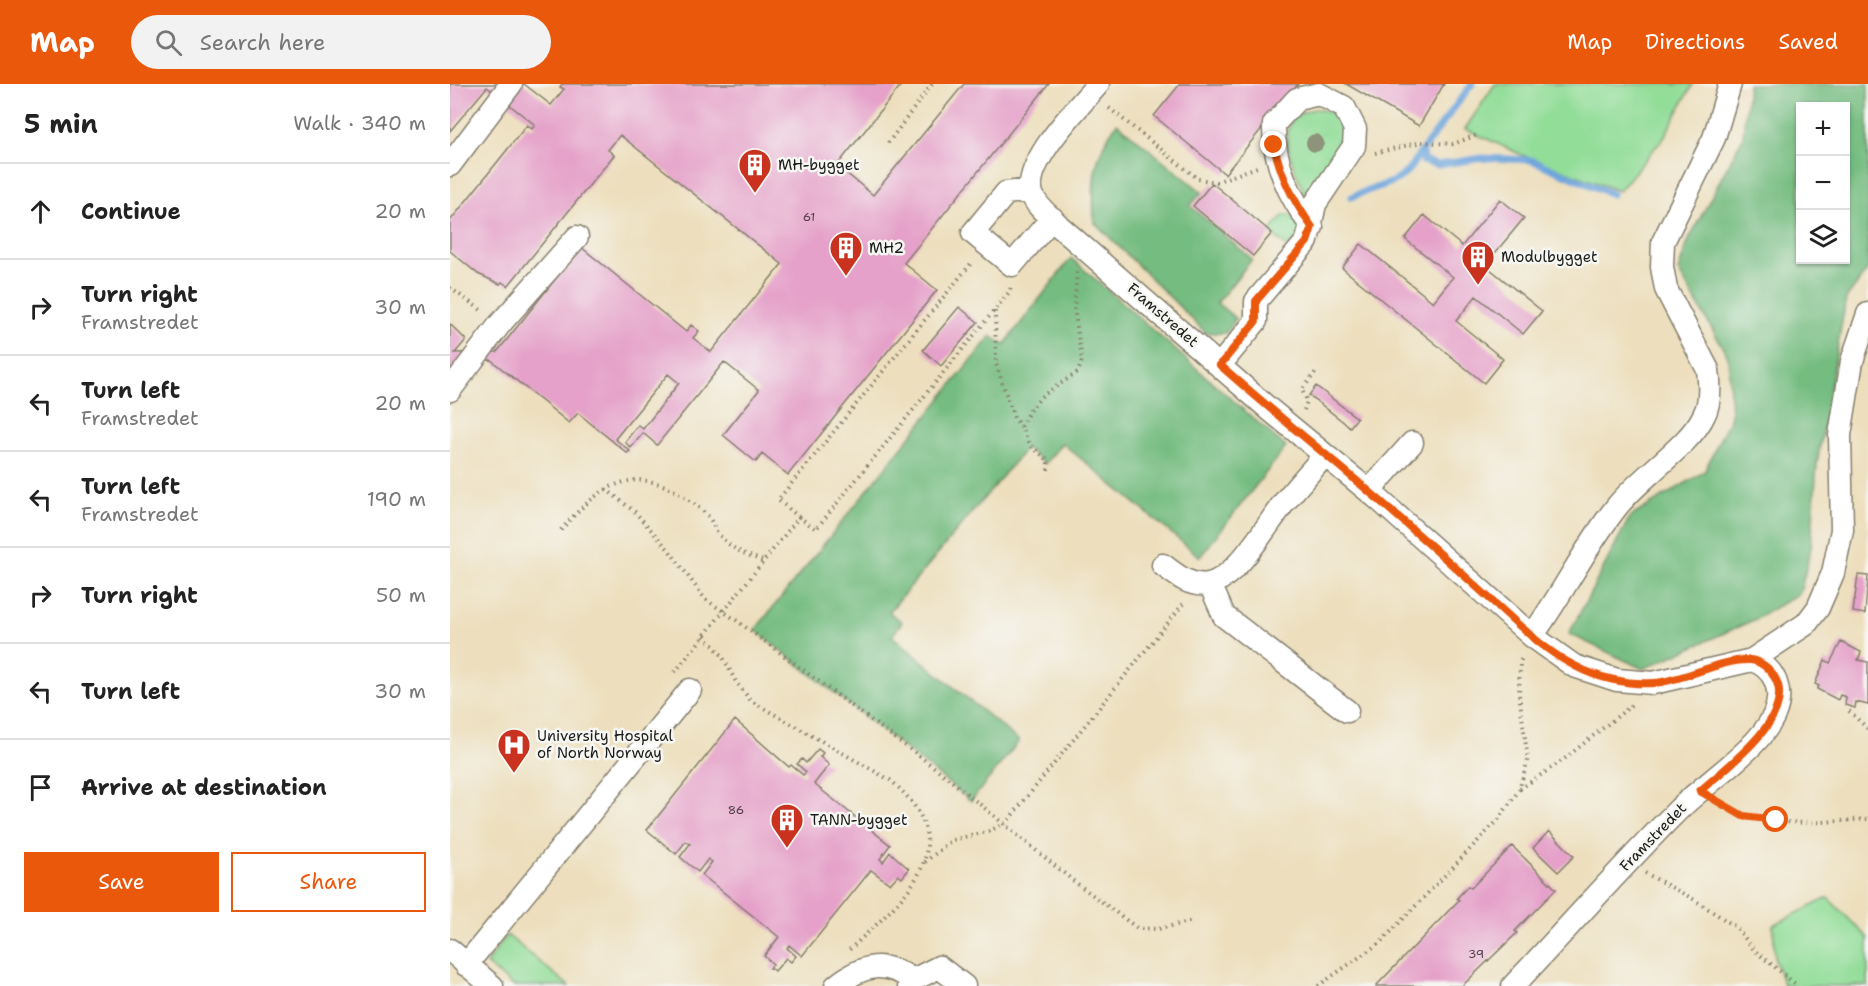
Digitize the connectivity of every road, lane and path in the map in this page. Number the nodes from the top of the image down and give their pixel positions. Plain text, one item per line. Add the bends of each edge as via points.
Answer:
1 (511, 84) edge
2 (932, 84) edge
3 (1098, 84) edge
4 (1730, 84) edge
5 (1109, 108) dead end
6 (1477, 135) dead end
7 (888, 143) dead end
8 (1345, 159) junction
9 (1277, 160) junction
10 (450, 165) edge
11 (1030, 190) junction
12 (1052, 218) junction
13 (1312, 227) junction
14 (577, 237) dead end
15 (987, 244) junction
16 (1081, 245) junction
17 (1012, 265) junction
18 (450, 288) edge
19 (995, 310) junction
20 (1868, 314) edge
21 (500, 324) junction
22 (1220, 365) junction
23 (1318, 369) dead end
24 (450, 390) edge
25 (1302, 390) dead end
26 (1021, 427) junction
27 (1412, 443) dead end
28 (1325, 455) junction
29 (1048, 470) dead end
30 (606, 489) junction
31 (1369, 491) junction
32 (799, 517) junction
33 (561, 530) dead end
34 (763, 561) junction
35 (1163, 565) dead end
36 (1204, 584) junction
37 (723, 611) junction
38 (704, 636) junction
39 (1532, 636) junction
40 (1752, 660) junction
41 (671, 677) dead end
42 (1669, 680) junction
43 (690, 690) dead end
44 (1347, 711) dead end
45 (1849, 711) dead end
46 (1868, 729) edge
47 (1519, 790) junction
48 (1700, 791) junction
49 (1868, 819) edge
50 (1006, 823) junction
51 (1629, 861) junction
52 (924, 862) junction
53 (1193, 921) dead end
54 (841, 957) dead end
55 (458, 958) edge
56 (911, 983) edge
57 (492, 986) edge
58 (836, 986) edge
59 (963, 986) edge
60 (1318, 986) edge
61 (1513, 986) edge
62 (1798, 986) edge

1 - 10 street
2 - 7 path
3 - 11 street via 1038,160
4 - 39 street via 1714,138 1663,242 1666,289 1708,370 1706,411 1695,430 1633,487 1615,509
5 - 9 path via 1198,179 1216,182
6 - 8 path via 1453,144 1422,142
8 - 9 street via 1354,146 1355,129 1344,108 1319,94 1297,99 1274,124
8 - 13 street via 1315,204
9 - 13 street via 1295,204
11 - 12 street, Framstredet via 1035,202
11 - 15 street via 1006,193 973,233
12 - 16 street, Framstredet
12 - 17 street
13 - 22 street via 1307,242 1256,301 1256,321
14 - 21 street
15 - 17 street
15 - 32 path via 778,500
16 - 22 street, Framstredet
16 - 26 path via 1074,308 1082,361 1078,372 1042,396
17 - 19 path via 1010,291
18 - 21 path
19 - 26 path via 996,364 1014,418
19 - 32 path via 816,529
20 - 40 street, Framstredet via 1852,361 1840,435 1842,530 1833,573 1818,608 1806,624
21 - 24 street
22 - 28 street, Framstredet
23 - 25 path
26 - 29 path via 1031,446 1048,460
27 - 31 street
28 - 31 street, Framstredet
28 - 36 street via 1235,565
30 - 33 path
30 - 34 path via 633,479 662,485 708,515 734,550
30 - 37 path via 635,512 705,599
31 - 39 street, Framstredet
32 - 34 path
34 - 37 path
35 - 36 street via 1177,576
36 - 44 street via 1224,616
36 - 50 path
37 - 38 path
37 - 50 path
38 - 41 path
38 - 52 path via 722,655 751,701 905,792 923,822 927,847
39 - 42 street, Framstredet via 1574,666 1597,675 1634,682
39 - 47 path via 1520,662 1528,760
40 - 42 street, Framstredet
40 - 48 street, Framstredet via 1763,664 1777,682 1774,715 1754,742
42 - 47 path
43 - 55 street via 519,910
45 - 46 path
47 - 60 path via 1498,820 1381,942
48 - 49 path via 1730,810 1754,818 1808,822
48 - 51 street, Framstredet
50 - 52 path via 952,840
50 - 53 path via 1071,879 1137,928 1158,929
51 - 61 street, Framstredet
51 - 62 path via 1726,920 1754,950
52 - 54 path via 911,889
55 - 57 street
56 - 58 street via 896,968 871,966
56 - 59 street via 939,967

